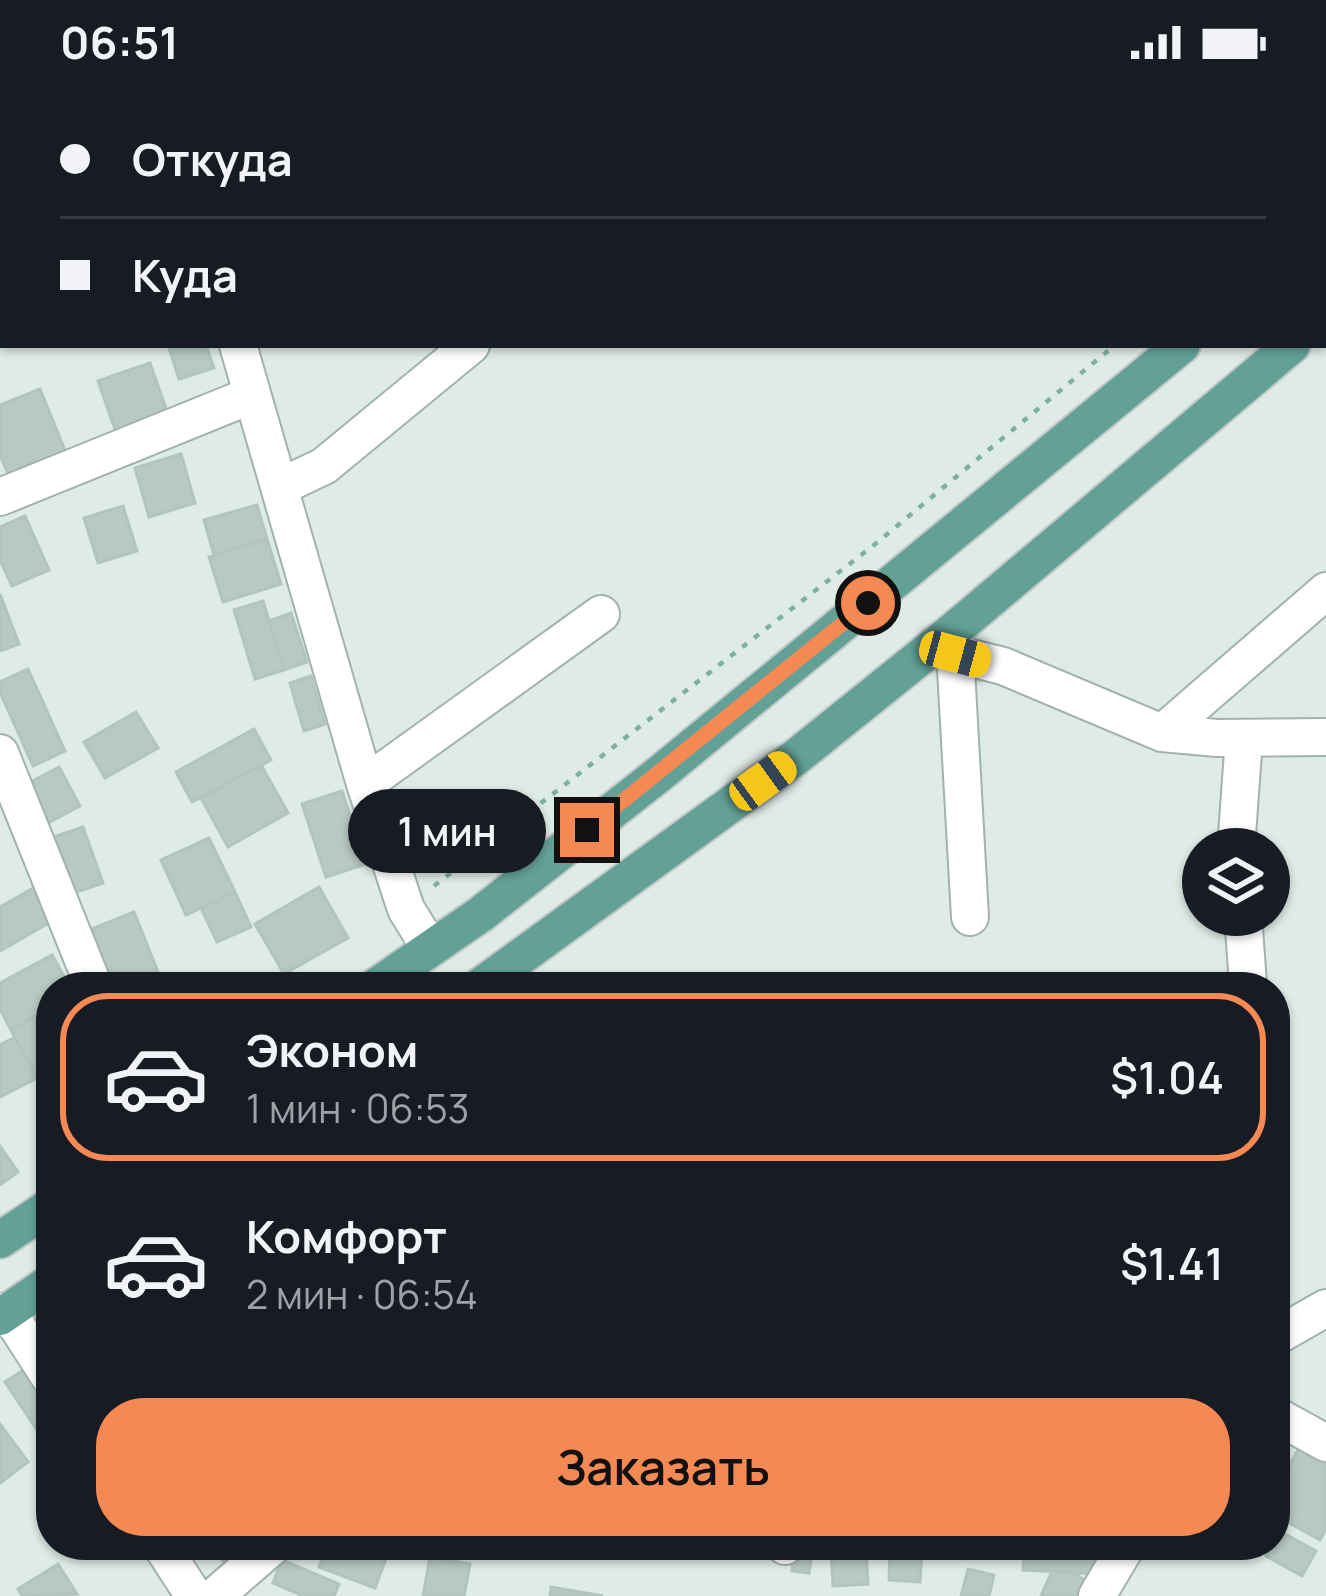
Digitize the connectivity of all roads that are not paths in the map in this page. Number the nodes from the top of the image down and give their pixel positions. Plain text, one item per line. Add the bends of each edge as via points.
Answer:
1 (239, 348) edge
2 (467, 348) edge
3 (1178, 348) edge
4 (1289, 348) edge
5 (252, 395) junction
6 (281, 486) junction
7 (2, 494) edge
8 (1326, 591) edge
9 (601, 614) dead end
10 (954, 642) junction
11 (1162, 733) junction
12 (1326, 736) edge
13 (1244, 738) junction
14 (0, 753) edge
15 (658, 775) junction
16 (365, 784) junction
17 (696, 828) junction
18 (1238, 828) edge
19 (970, 917) dead end
20 (1245, 936) edge
21 (430, 948) junction
22 (88, 972) edge
23 (396, 972) edge
24 (499, 972) edge
25 (1247, 972) edge
26 (36, 1216) edge
27 (0, 1240) edge
28 (36, 1292) edge
29 (1326, 1308) edge
30 (3, 1314) edge
31 (1290, 1328) edge
32 (36, 1358) edge
33 (1290, 1423) edge
34 (1326, 1443) edge
35 (171, 1560) edge
36 (257, 1560) edge
37 (1118, 1560) edge
38 (194, 1596) edge
39 (215, 1596) edge
40 (1097, 1596) edge

1 - 5 street
2 - 6 street via 325,466
3 - 15 main road
4 - 10 main road
5 - 6 street
5 - 7 street
6 - 16 street
8 - 11 street
9 - 16 street
10 - 11 street
10 - 17 main road
10 - 19 street
11 - 13 street
12 - 13 street
13 - 18 street
14 - 22 street
15 - 17 main road
15 - 21 main road
16 - 21 street via 406,908
17 - 24 main road
20 - 25 street
21 - 23 main road
26 - 27 main road
28 - 30 main road
29 - 31 street
30 - 32 street
33 - 34 street
35 - 38 street
36 - 39 street
37 - 40 street

